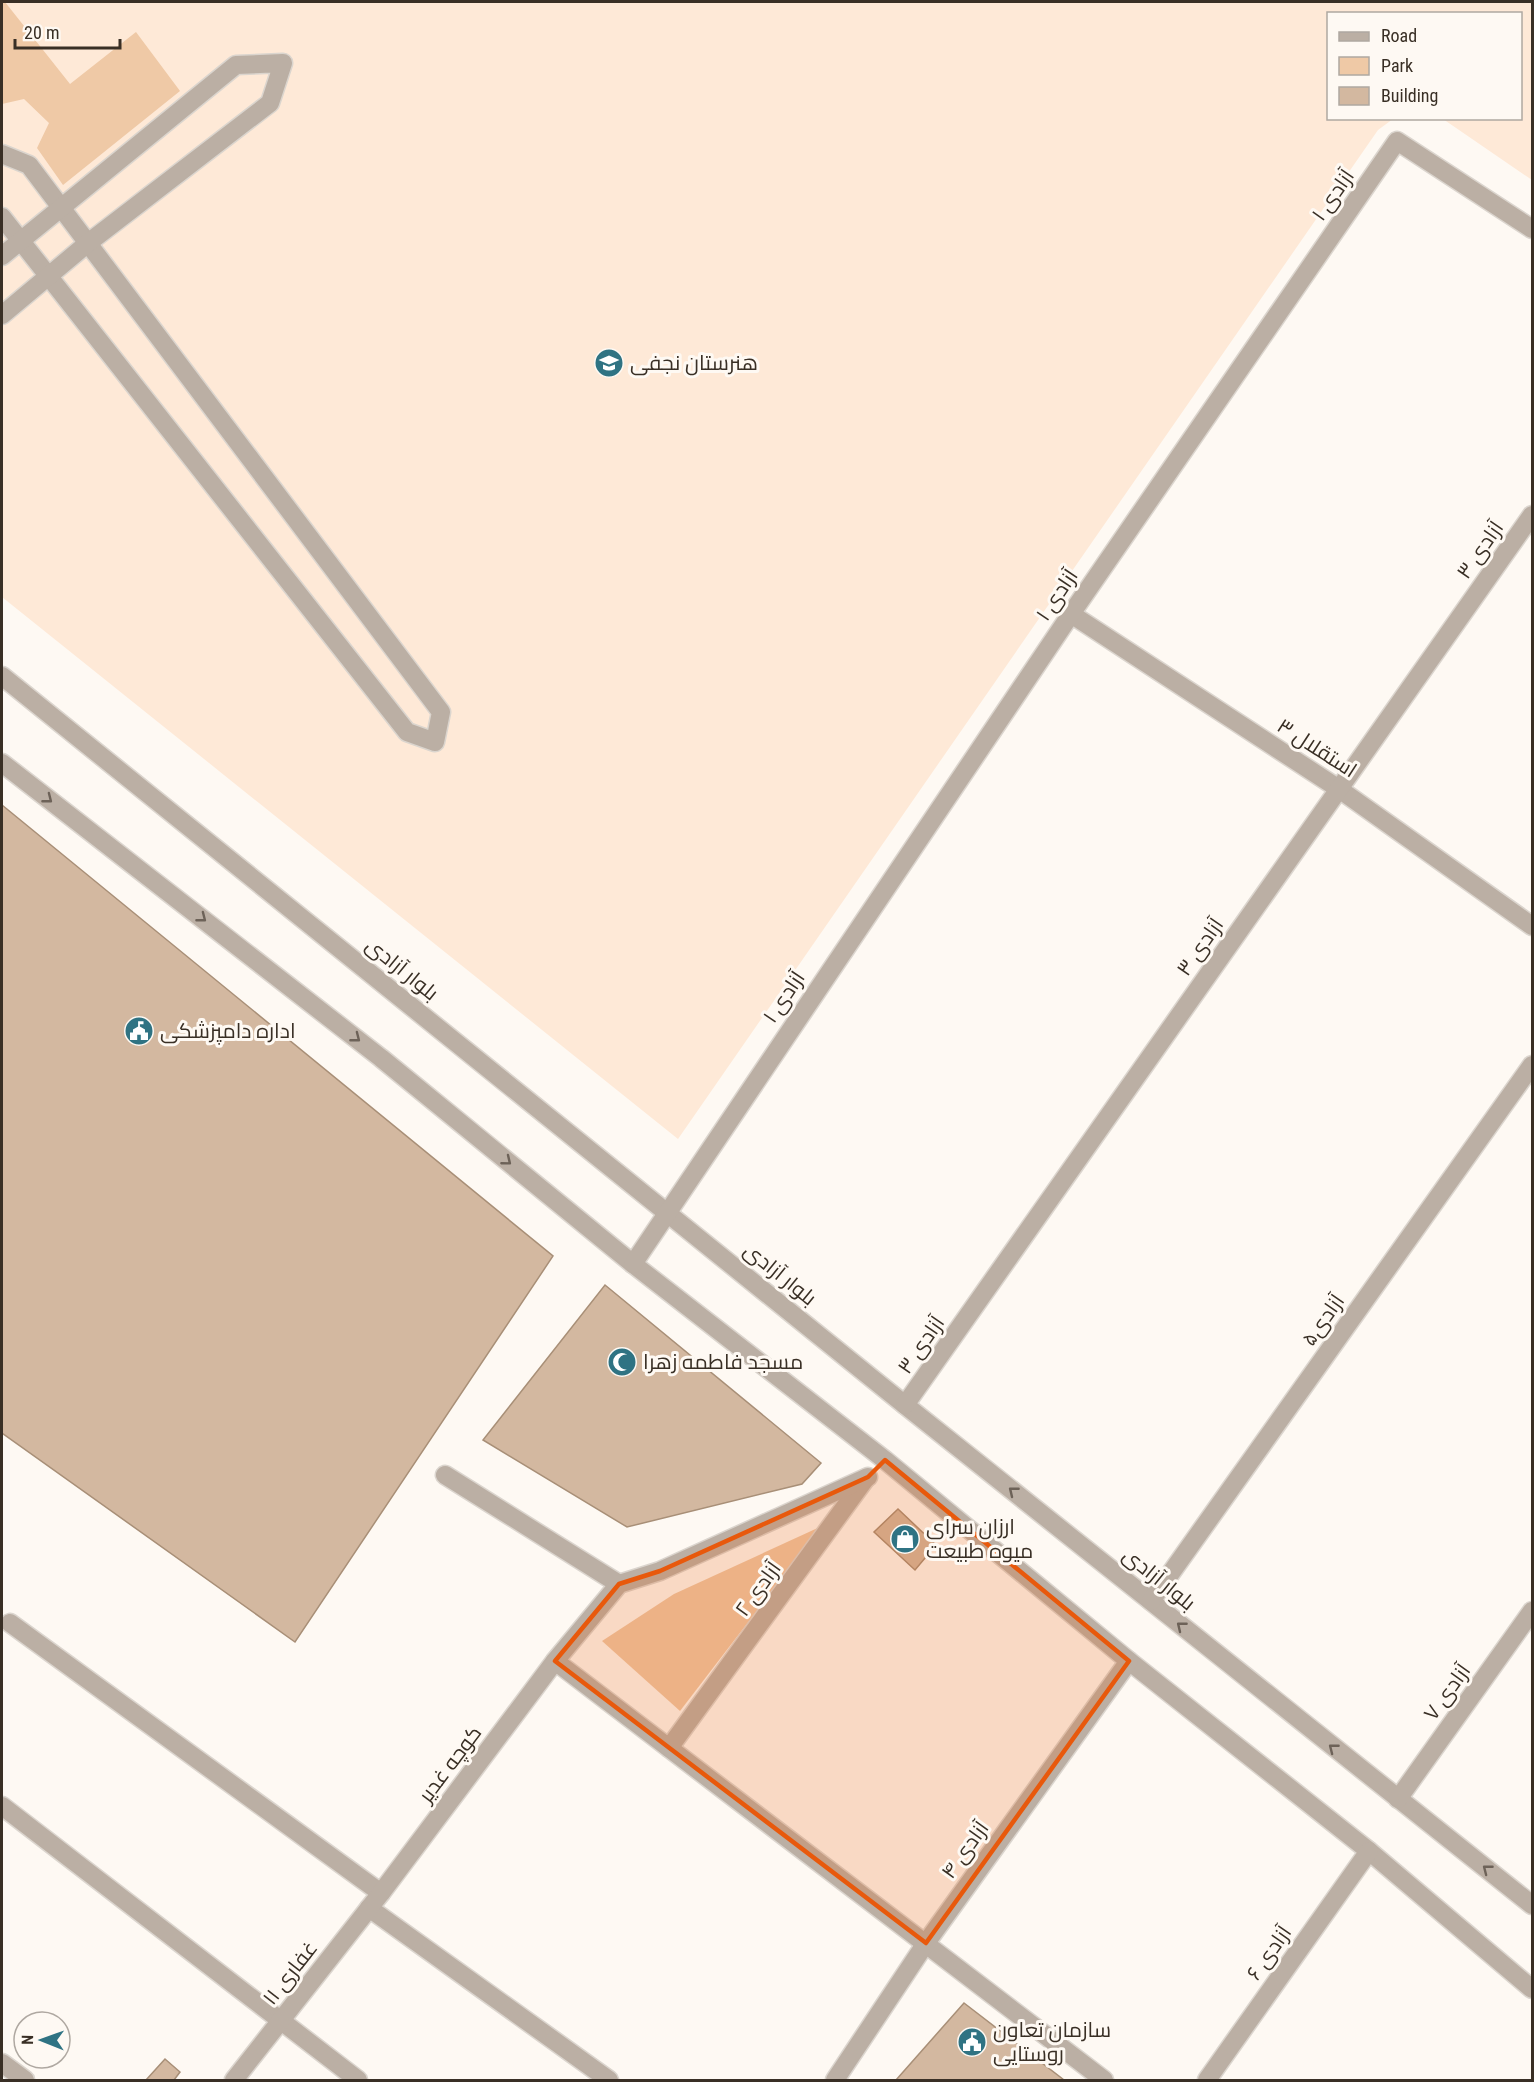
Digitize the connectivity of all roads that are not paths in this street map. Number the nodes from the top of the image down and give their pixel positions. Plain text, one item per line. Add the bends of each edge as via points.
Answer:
1 (2, 154) edge
2 (61, 206) junction
3 (2, 218) edge
4 (1533, 229) edge
5 (20, 241) junction
6 (88, 243) junction
7 (2, 256) edge
8 (47, 276) junction
9 (2, 315) edge
10 (1533, 515) edge
11 (1071, 614) junction
12 (2, 676) edge
13 (2, 763) edge
14 (1339, 789) junction
15 (1533, 926) edge
16 (1533, 1065) edge
17 (667, 1210) junction
18 (633, 1264) junction
19 (905, 1406) junction
20 (885, 1460) junction
21 (445, 1475) dead end
22 (868, 1477) junction
23 (619, 1584) junction
24 (1151, 1601) junction
25 (1533, 1611) edge
26 (10, 1623) dead end
27 (555, 1661) junction
28 (1129, 1661) junction
29 (669, 1748) junction
30 (1398, 1799) junction
31 (2, 1806) edge
32 (1369, 1851) junction
33 (381, 1893) junction
34 (1533, 1905) edge
35 (369, 1908) junction
36 (926, 1943) junction
37 (1533, 1989) edge
38 (280, 2022) junction
39 (2, 2063) edge
40 (839, 2075) edge
41 (25, 2080) edge
42 (234, 2080) edge
43 (358, 2080) edge
44 (609, 2080) edge
45 (1104, 2080) edge
46 (1207, 2080) edge

1 - 2 street via 29,165
2 - 5 street
2 - 6 street
2 - 6 street via 236,65 283,63 270,103
3 - 5 street
4 - 11 street, آزادی ۱ via 1397,141
5 - 7 street
5 - 8 street
6 - 8 street
6 - 8 street via 441,712 435,742 407,732
8 - 9 street
10 - 14 street, آزادی ۳
11 - 14 street, استقلال ۳
11 - 17 street, آزادی ۱
12 - 17 street, بلوار آزادی
13 -> 18 street via 381,1058
14 - 15 street, استقلال ۳
14 - 19 street, آزادی ۳
16 - 24 street, آزادی۵
17 - 18 street, آزادی ۱
17 - 19 street, بلوار آزادی
18 - 20 street
24 -> 19 street, بلوار آزادی
20 - 22 street, آزادی ۲
20 - 28 street
21 - 23 street
22 - 23 street via 660,1571
22 - 29 street, آزادی ۲
23 - 27 street, کوچه غدیر
30 -> 24 street, بلوار آزادی
25 - 30 street, آزادی ۷
26 - 33 street
27 - 29 street
27 - 33 street, کوچه غدیر
28 - 32 street
28 - 36 street, آزادی ۴
29 - 36 street
34 -> 30 street, بلوار آزادی
31 - 38 street
32 - 37 street
32 - 46 street, آزادی ۶
33 - 35 street, غفاری ۱۱
35 - 38 street, غفاری ۱۱
35 - 44 street
36 - 40 street, آزادی ۴
36 - 45 street
38 - 42 street, غفاری ۱۱
38 - 43 street
39 - 41 street

